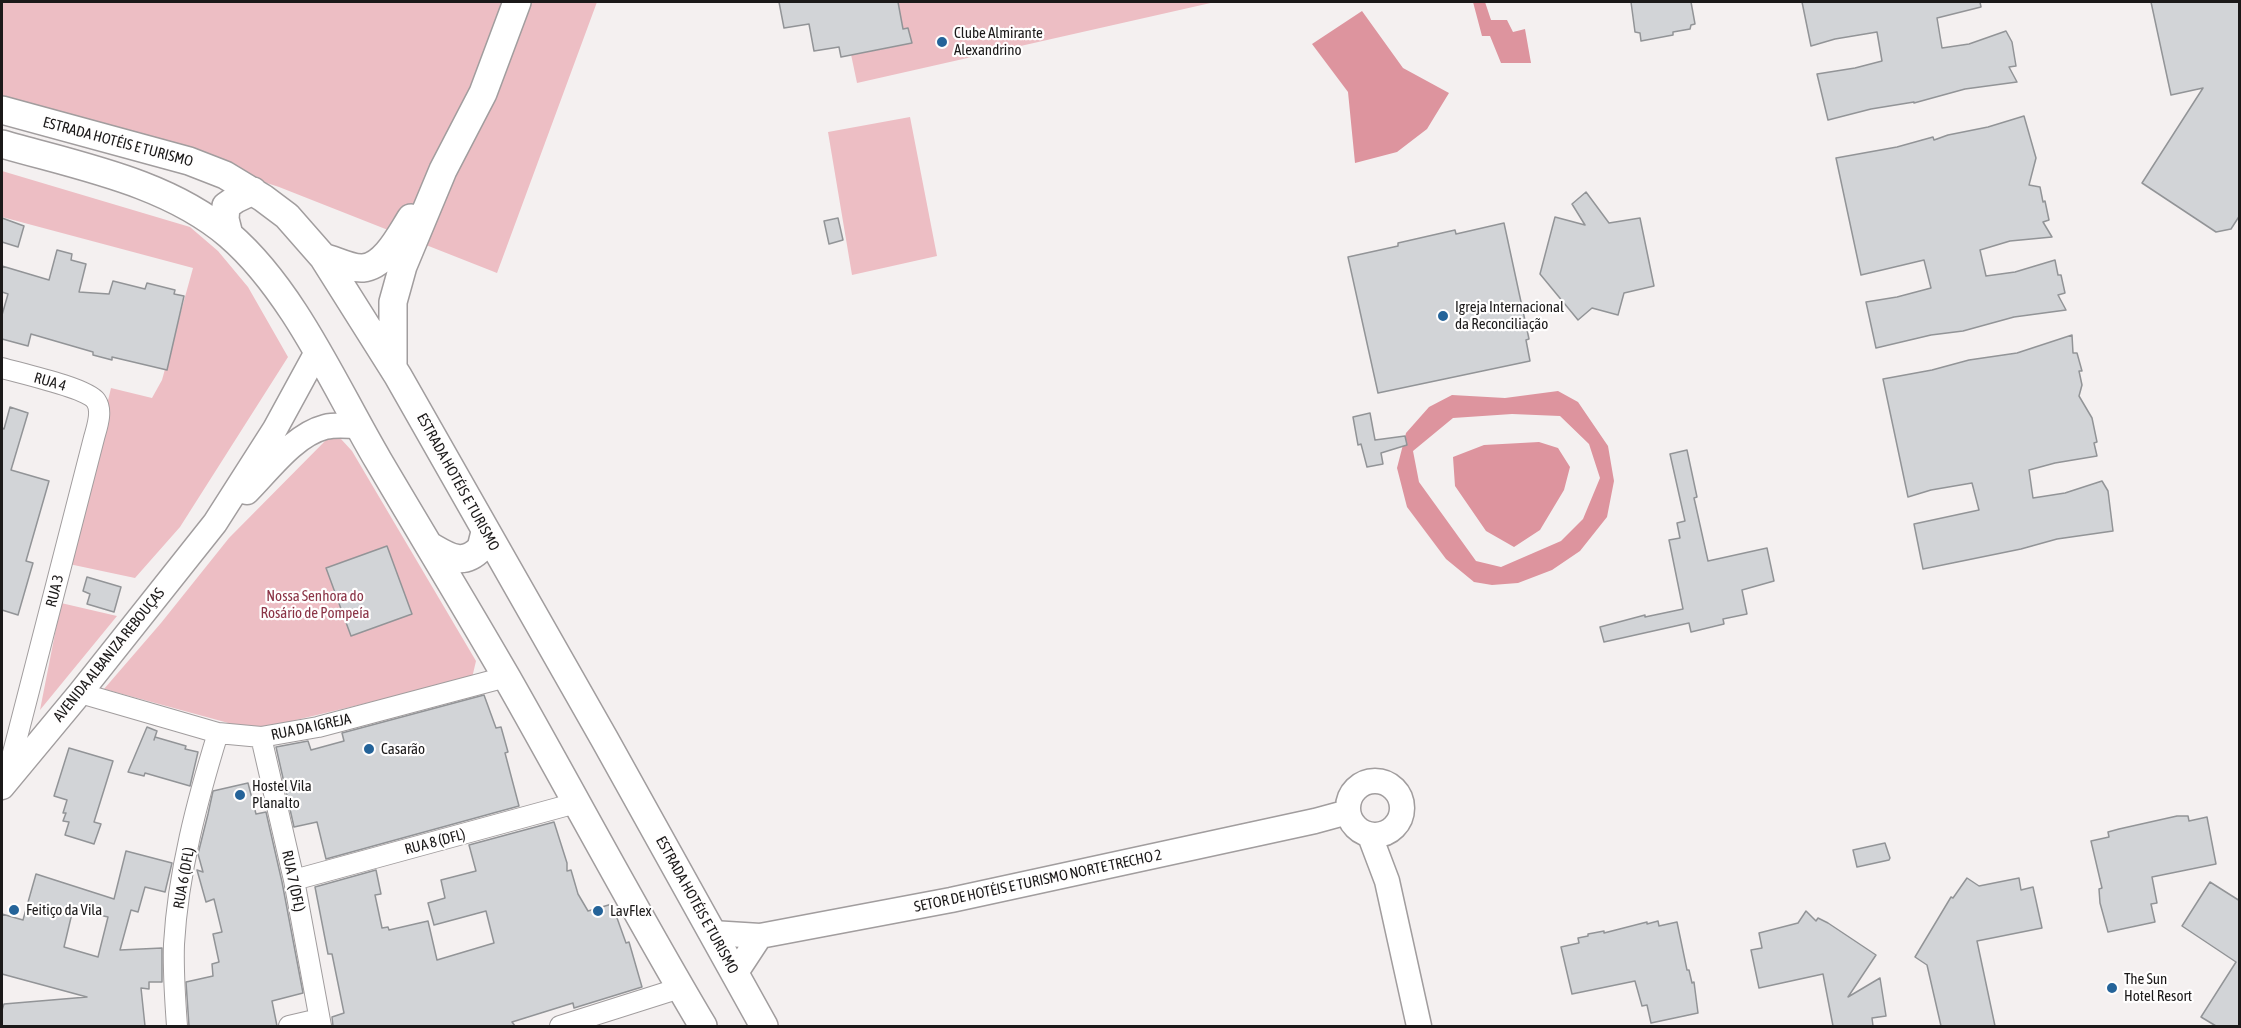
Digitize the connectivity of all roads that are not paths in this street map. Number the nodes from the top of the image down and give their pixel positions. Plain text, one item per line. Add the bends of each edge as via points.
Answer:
1 (517, 2) edge
2 (2, 110) edge
3 (2, 144) edge
4 (443, 170) junction
5 (253, 191) junction
6 (229, 235) junction
7 (323, 257) junction
8 (317, 352) junction
9 (393, 367) junction
10 (2, 368) edge
11 (96, 401) joint
12 (358, 426) junction
13 (215, 523) junction
14 (485, 531) junction
15 (430, 546) junction
16 (506, 677) junction
17 (80, 693) junction
18 (219, 733) junction
19 (261, 737) junction
20 (4, 784) edge
21 (576, 803) junction
22 (294, 880) junction
23 (711, 933) junction
24 (760, 936) junction
25 (735, 974) junction
26 (680, 988) junction
27 (320, 1023) edge
28 (177, 1026) edge
29 (289, 1026) edge
30 (560, 1026) edge
31 (703, 1026) edge
32 (764, 1026) edge
33 (1419, 1026) edge

1 - 4 main road via 483,93
2 - 5 main road, ESTRADA HOTÉIS E TURISMO via 209,168
3 - 6 main road via 154,191
4 - 7 main road via 378,261 356,267
4 - 9 main road via 396,286
5 - 6 main road via 226,206
5 - 7 main road, ESTRADA HOTÉIS E TURISMO via 287,216
6 - 8 main road via 278,291
7 - 9 main road, ESTRADA HOTÉIS E TURISMO
8 - 12 main road
8 - 13 street, AVENIDA ALBANIZA REBOUÇAS via 275,429
9 - 14 main road, ESTRADA HOTÉIS E TURISMO
10 - 11 street, RUA 4 via 84,392
11 - 20 street, RUA 3 via 99,413 94,438
12 - 13 street, AVENIDA ALBANIZA REBOUÇAS via 326,427 308,435
12 - 15 main road
13 - 17 street, AVENIDA ALBANIZA REBOUÇAS
14 - 15 main road via 481,548 463,560
14 - 23 main road, ESTRADA HOTÉIS E TURISMO
15 - 16 main road
16 - 19 street, RUA DA IGREJA via 318,727
16 - 21 main road
17 - 18 street, RUA DA IGREJA
17 - 20 street, AVENIDA ALBANIZA REBOUÇAS
18 - 19 street, RUA DA IGREJA
18 - 28 street, RUA 6 (DFL) via 204,781 177,909
19 - 22 street, RUA 7 (DFL)
21 - 22 street, RUA 8 (DFL)
21 - 26 main road
22 - 27 street, RUA 7 (DFL)
23 - 24 street, SETOR DE HOTÉIS E TURISMO NORTE TRECHO 2
23 - 25 main road, ESTRADA HOTÉIS E TURISMO
24 - 25 street
24 - 33 street, SETOR DE HOTÉIS E TURISMO NORTE TRECHO 2 via 951,900 1315,821 1366,826 1387,881
25 - 32 main road, ESTRADA HOTÉIS E TURISMO
26 - 30 street
26 - 31 main road
27 - 29 street

